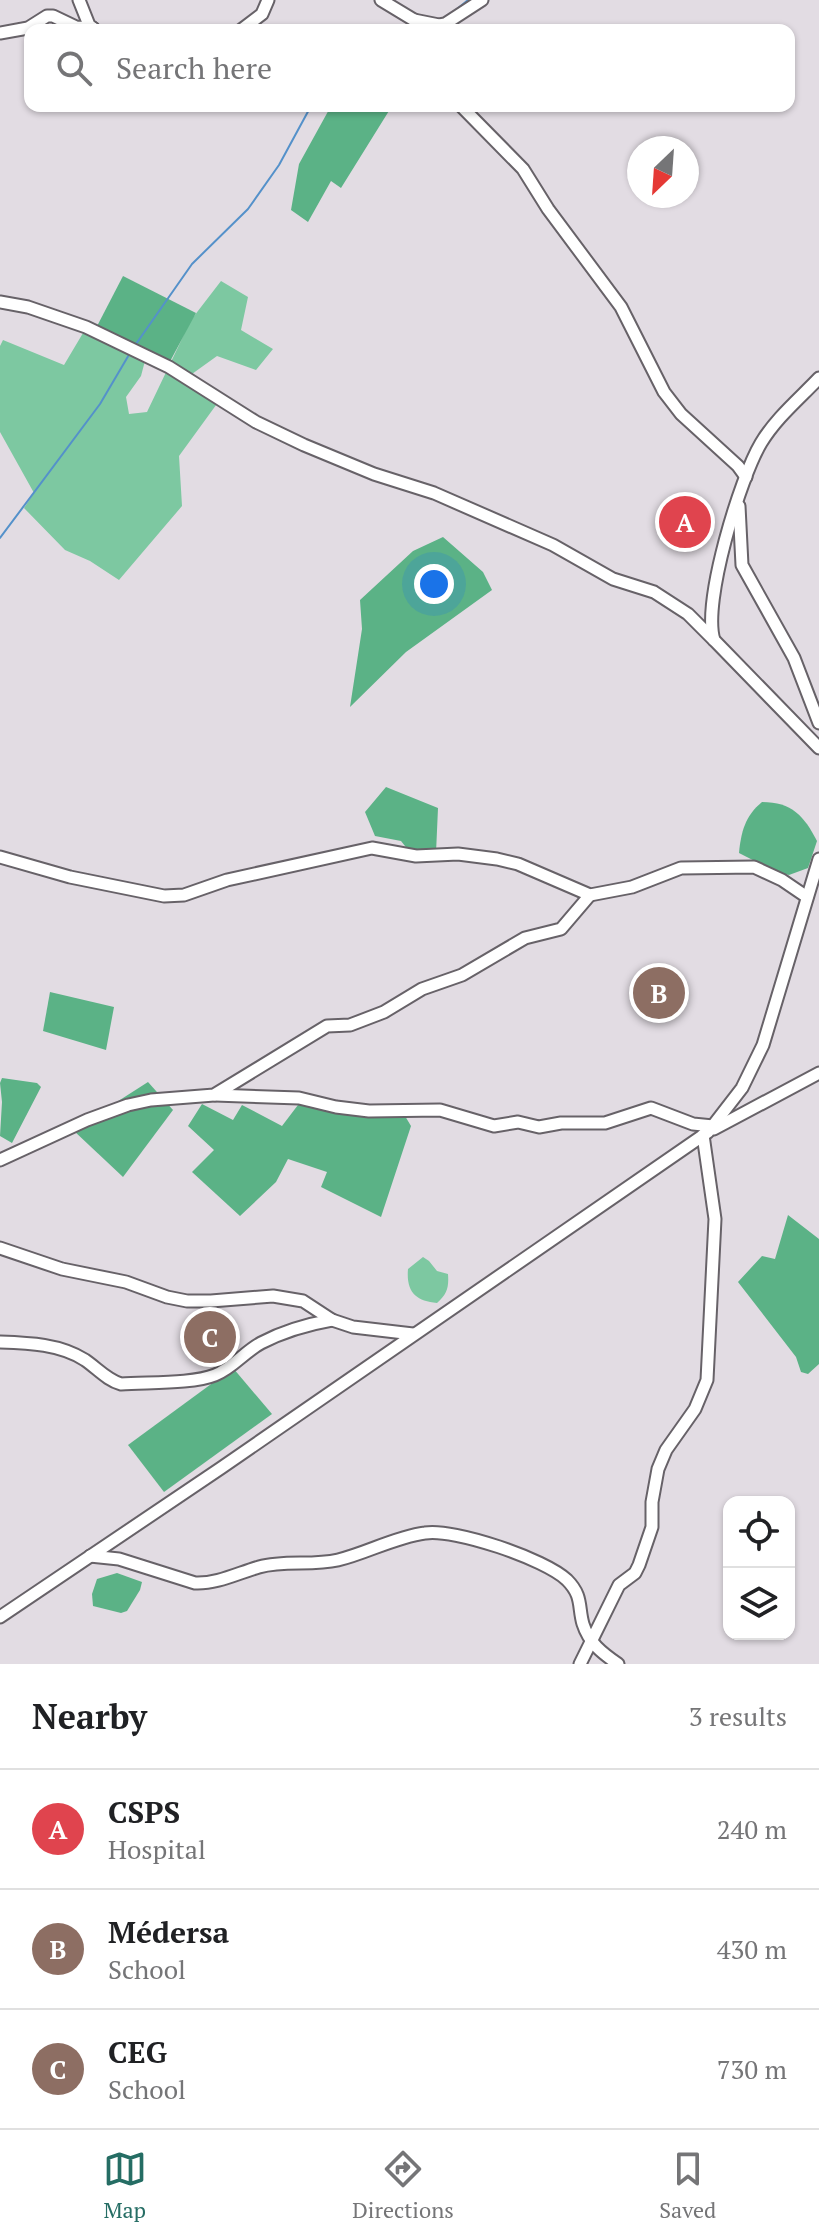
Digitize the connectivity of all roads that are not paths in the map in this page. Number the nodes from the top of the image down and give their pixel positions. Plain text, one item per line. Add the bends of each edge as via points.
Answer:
1 (79, 0) edge
2 (268, 0) edge
3 (381, 0) edge
4 (482, 0) edge
5 (34, 24) edge
6 (70, 24) edge
7 (91, 24) edge
8 (249, 24) edge
9 (416, 24) edge
10 (445, 24) edge
11 (24, 29) edge
12 (0, 33) edge
13 (467, 112) edge
14 (0, 302) edge
15 (819, 378) edge
16 (746, 477) junction
17 (738, 498) junction
18 (714, 640) junction
19 (819, 723) edge
20 (819, 748) edge
21 (0, 857) edge
22 (819, 859) edge
23 (590, 895) junction
24 (807, 897) junction
25 (819, 1073) edge
26 (214, 1095) junction
27 (708, 1131) junction
28 (0, 1160) edge
29 (0, 1248) edge
30 (332, 1320) junction
31 (413, 1334) junction
32 (0, 1342) edge
33 (90, 1556) junction
34 (0, 1617) edge
35 (591, 1641) junction
36 (580, 1664) edge
37 (618, 1664) edge

1 - 7 street
2 - 8 street via 262,14
3 - 9 street
4 - 10 street
5 - 6 street via 47,16
11 - 12 street
13 - 16 street via 523,169 621,307 664,392
14 - 18 street via 86,327 169,367 256,422 304,445 434,493 553,545 605,576 654,592 688,614
15 - 16 street via 769,431
16 - 17 street
17 - 18 street via 717,581
17 - 19 street via 742,565 794,658
18 - 20 street
21 - 23 street via 164,896 372,848 416,856 497,859
22 - 24 street
23 - 24 street via 632,887 681,868 724,866 754,867
23 - 26 street via 561,929 525,938 384,1012 350,1025 327,1026
24 - 27 street via 763,1045 742,1088
25 - 27 street
26 - 27 street via 299,1098 369,1111 440,1110 494,1126 605,1123 651,1108
26 - 28 street via 128,1105
27 - 31 street
27 - 35 street via 715,1219 707,1380 658,1469 652,1527 641,1562 619,1585
29 - 30 street via 167,1297 187,1301 259,1295 303,1301
30 - 31 street via 375,1332
30 - 32 street via 261,1343 227,1369 186,1381 121,1384 67,1351
31 - 33 street
33 - 34 street
33 - 35 street via 207,1583 262,1566 335,1561 437,1532 506,1549 568,1581 581,1601
35 - 36 street
35 - 37 street

